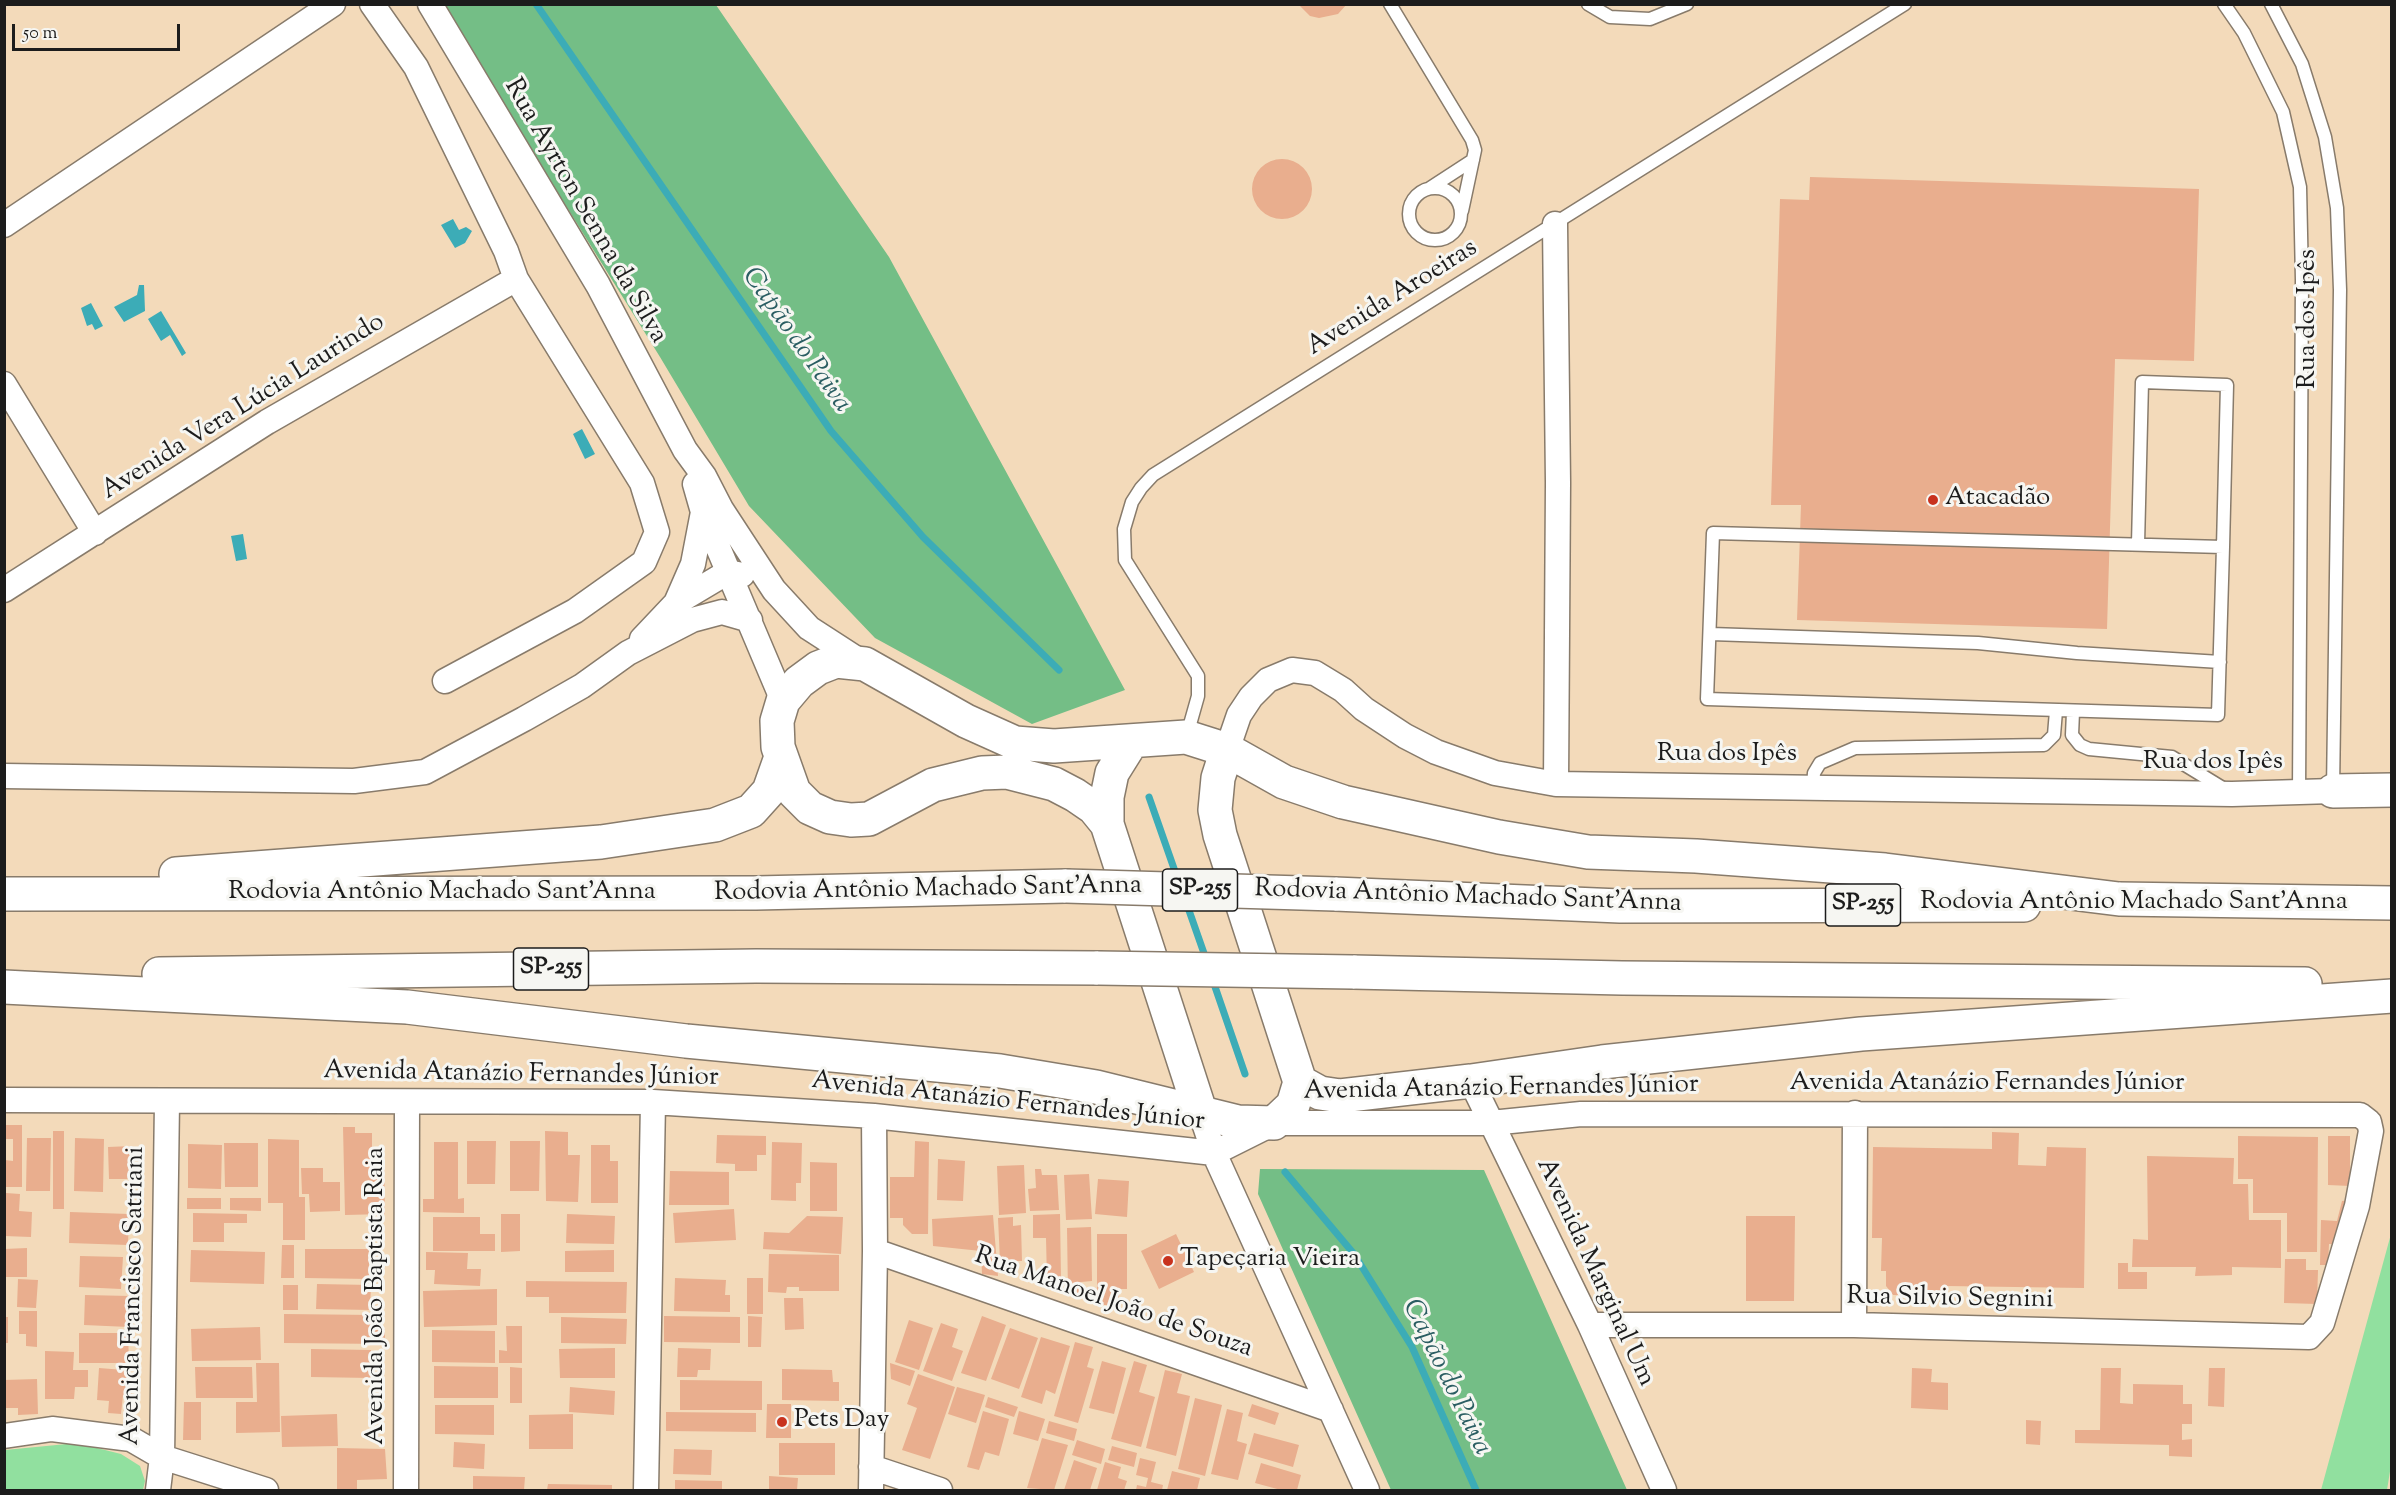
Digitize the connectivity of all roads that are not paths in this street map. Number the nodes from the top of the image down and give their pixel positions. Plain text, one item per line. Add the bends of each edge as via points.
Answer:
1 (333, 4) edge
2 (372, 4) edge
3 (430, 4) edge
4 (1390, 4) edge
5 (1588, 4) edge
6 (1687, 4) edge
7 (1905, 4) edge
8 (2224, 4) edge
9 (2271, 4) edge
10 (1473, 160) junction
11 (1430, 188) junction
12 (1462, 211) junction
13 (1555, 224) junction
14 (4, 225) edge
15 (516, 279) junction
16 (4, 384) edge
17 (685, 450) junction
18 (704, 512) junction
19 (95, 533) junction
20 (2138, 544) junction
21 (2223, 547) junction
22 (728, 572) junction
23 (4, 590) edge
24 (774, 590) junction
25 (676, 603) junction
26 (750, 620) junction
27 (1711, 634) junction
28 (628, 653) junction
29 (2220, 662) junction
30 (864, 664) junction
31 (445, 681) dead end
32 (783, 701) junction
33 (2056, 711) junction
34 (2073, 712) junction
35 (1186, 737) junction
36 (1132, 741) junction
37 (1227, 750) junction
38 (781, 758) junction
39 (4, 776) edge
40 (1556, 783) junction
41 (1813, 786) junction
42 (2391, 790) edge
43 (2332, 791) junction
44 (2299, 792) junction
45 (2232, 794) junction
46 (1107, 824) junction
47 (4, 883) edge
48 (4, 894) edge
49 (2391, 903) edge
50 (4, 976) edge
51 (2391, 984) edge
52 (4, 987) edge
53 (2391, 996) edge
54 (1471, 1081) junction
55 (1300, 1082) junction
56 (4, 1100) edge
57 (167, 1102) junction
58 (407, 1102) junction
59 (653, 1102) junction
60 (1855, 1113) junction
61 (1201, 1114) junction
62 (874, 1116) junction
63 (1274, 1123) junction
64 (1491, 1123) junction
65 (1214, 1153) junction
66 (875, 1251) junction
67 (1590, 1324) junction
68 (1854, 1325) junction
69 (2309, 1337) joint
70 (1331, 1410) junction
71 (4, 1436) edge
72 (162, 1457) junction
73 (871, 1479) edge
74 (158, 1491) edge
75 (266, 1491) edge
76 (406, 1491) edge
77 (646, 1491) edge
78 (940, 1491) edge
79 (1367, 1491) edge
80 (1664, 1491) edge

1 - 14 street
2 - 15 street via 416,67
3 - 17 street, Rua Ayrton Senna da Silva via 598,285
4 - 10 lane via 1472,140
5 - 6 lane via 1610,17 1650,19
7 - 13 lane, Avenida Aroeiras
8 - 44 lane, Rua dos Ipês via 2244,33 2283,112 2300,187
9 - 43 lane, Rua dos Ipês via 2302,64 2325,137 2337,208 2340,290
10 - 11 lane
10 - 12 lane
11 - 12 lane via 1447,190
11 - 12 lane via 1415,197 1408,213 1419,236 1427,240 1444,239 1458,228
13 - 35 lane, Avenida Aroeiras via 1154,476 1141,488 1132,501 1124,529 1125,560 1198,676 1198,696
13 - 40 street
15 - 19 street, Avenida Vera Lúcia Laurindo via 267,422
15 - 31 street via 642,483 657,532 644,562 575,611
16 - 19 street
17 - 18 street, Rua Ayrton Senna da Silva
17 - 24 street, Rua Ayrton Senna da Silva
18 - 22 street, Rua Ayrton Senna da Silva
18 - 25 street via 693,564
19 - 23 street, Avenida Vera Lúcia Laurindo
20 - 21 lane
20 - 21 lane via 2142,382 2227,385
20 - 27 lane via 1713,533
21 - 29 lane
22 - 24 street
22 - 25 street
22 - 26 street, Rua Ayrton Senna da Silva
24 - 30 street, Rua Ayrton Senna da Silva via 809,628
25 - 28 street
26 - 28 street via 722,612 692,620
26 - 32 street, Rua Ayrton Senna da Silva
27 - 29 lane via 1978,643
27 - 33 lane via 1707,699
28 - 39 street via 582,686 425,772 354,781
29 - 34 lane via 2218,715
30 - 32 highway via 836,661 818,668
30 - 36 highway via 966,722 1015,743 1054,746
32 - 38 highway via 777,721
33 - 34 lane
33 - 41 lane via 2054,735 2044,745 1855,748 1820,763
34 - 45 lane via 2072,735 2080,746 2172,757
35 - 36 highway
35 - 37 highway
36 - 46 highway via 1112,773
37 - 40 street, Rua dos Ipês via 1239,715 1251,697 1268,680 1292,670 1315,673 1343,690 1364,710 1436,752 1495,773
37 - 49 highway via 1284,782 1343,802 1499,837 1588,852 1885,870 2120,899
37 - 55 highway via 1218,778 1215,810 1220,835
38 - 46 highway via 794,792 810,808 830,817 869,819 933,785 982,772 1006,772 1054,784 1094,808
38 - 47 highway via 769,791 751,811 715,825 601,842 152,876
40 - 41 street, Rua dos Ipês
41 - 45 street, Rua dos Ipês
42 - 43 highway
43 - 44 street, Rua dos Ipês
44 - 45 street, Rua dos Ipês
46 - 61 highway
48 - 49 highway, Rodovia Antônio Machado Sant'Anna / SP-255, bridge via 756,893 1066,886 1620,906
50 - 51 highway, SP-255, bridge via 756,966
52 - 61 highway via 407,1007 686,1041 1000,1071 1096,1087
53 - 54 highway via 1861,1034 1602,1062
54 - 55 highway via 1340,1096 1320,1093
54 - 64 street, Avenida Marginal Um
55 - 63 highway via 1293,1105
56 - 57 street, Avenida Atanázio Fernandes Júnior
57 - 58 street, Avenida Atanázio Fernandes Júnior
57 - 72 street, Avenida Francisco Satriani
58 - 59 street, Avenida Atanázio Fernandes Júnior
58 - 76 street, Avenida João Baptista Raia
59 - 62 street, Avenida Atanázio Fernandes Júnior
59 - 77 street
60 - 64 street, Avenida Atanázio Fernandes Júnior via 1581,1114
60 - 68 street
60 - 69 street, Avenida Atanázio Fernandes Júnior via 2360,1115 2371,1131 2357,1206 2322,1323
61 - 63 highway via 1238,1122
61 - 65 street
62 - 65 street, Avenida Atanázio Fernandes Júnior
62 - 66 street
63 - 64 street, Avenida Atanázio Fernandes Júnior
63 - 65 street, Avenida Atanázio Fernandes Júnior
64 - 67 street, Avenida Marginal Um
65 - 70 street
66 - 70 street, Rua Manoel João de Souza
66 - 73 street
67 - 68 street, Rua Silvio Segnini
67 - 80 street, Avenida Marginal Um
68 - 69 street, Rua Silvio Segnini
70 - 79 street
71 - 72 street via 52,1429 131,1439
72 - 74 street, Avenida Francisco Satriani
72 - 75 street
73 - 78 street

